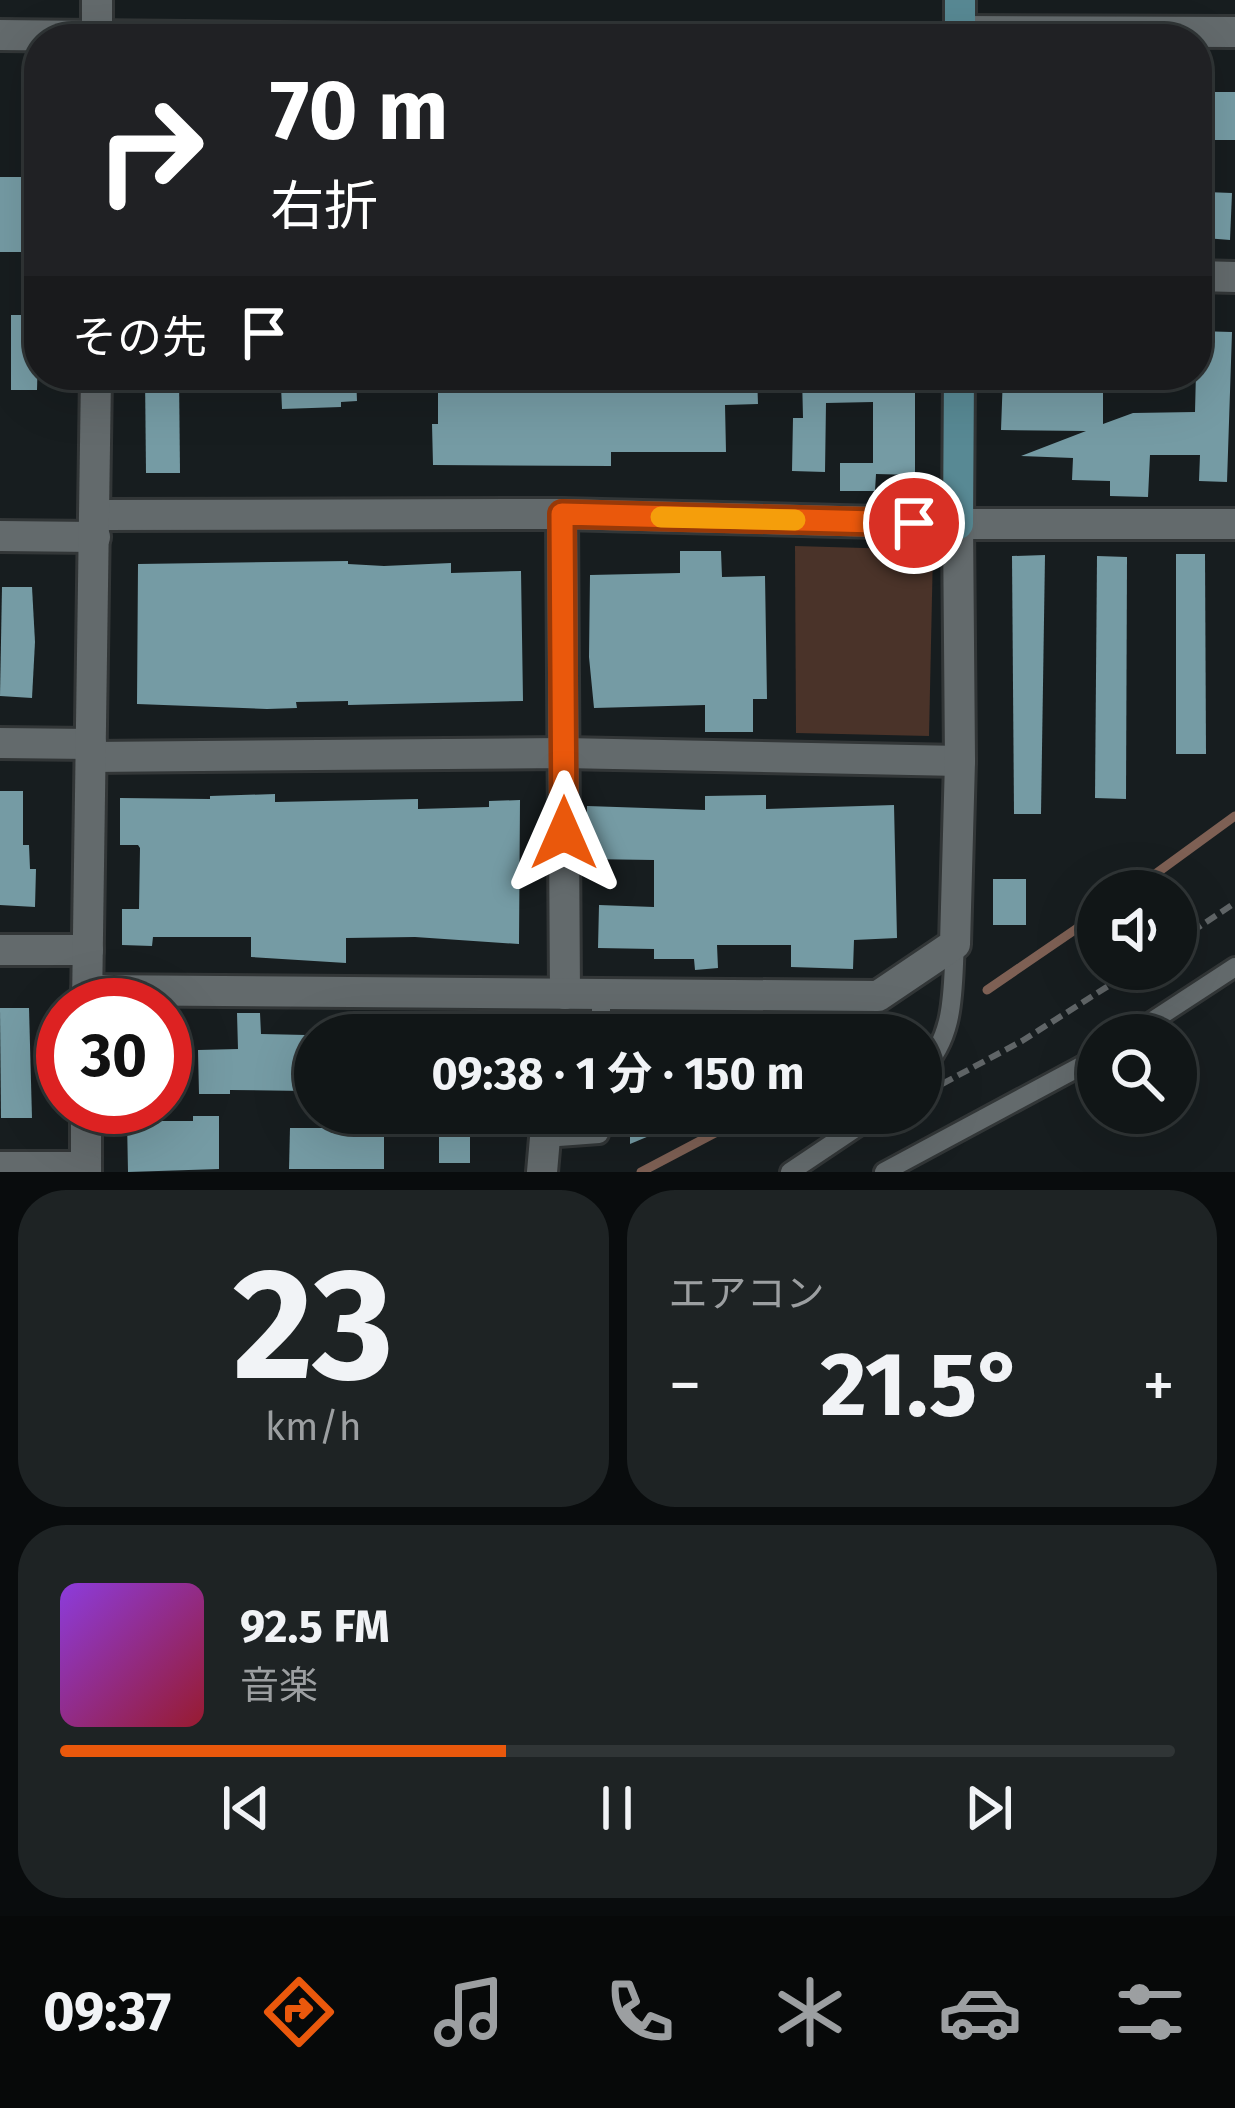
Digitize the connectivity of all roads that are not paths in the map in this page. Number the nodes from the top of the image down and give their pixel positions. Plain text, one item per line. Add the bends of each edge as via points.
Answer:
1 (960, 23) edge
2 (991, 24) edge
3 (95, 390) edge
4 (959, 390) edge
5 (562, 514) junction
6 (958, 524) junction
7 (1235, 524) edge
8 (95, 526) junction
9 (0, 536) edge
10 (0, 743) edge
11 (91, 751) junction
12 (564, 753) junction
13 (960, 760) junction
14 (955, 944) junction
15 (0, 950) edge
16 (88, 950) junction
17 (1235, 967) edge
18 (87, 978) edge
19 (566, 994) junction
20 (601, 994) junction
21 (192, 997) edge
22 (601, 1014) edge
23 (1163, 1014) edge
24 (942, 1041) edge
25 (1077, 1068) edge
26 (86, 1134) edge
27 (599, 1134) edge
28 (847, 1134) edge
29 (545, 1138) joint
30 (0, 1167) edge
31 (86, 1170) edge
32 (542, 1172) edge
33 (790, 1172) edge
34 (884, 1172) edge

1 - 2 street
3 - 8 street
4 - 6 street
5 - 6 street
5 - 8 street
5 - 12 street
6 - 7 street
6 - 13 street
8 - 9 street
8 - 11 street
10 - 11 street
11 - 12 street
11 - 16 street
12 - 13 street
12 - 19 street
13 - 14 street
14 - 20 street via 878,996
14 - 24 lane
15 - 16 street
16 - 18 street
17 - 23 lane
19 - 20 street
19 - 21 street
20 - 22 lane
25 - 34 lane
26 - 31 street
27 - 29 lane
28 - 33 lane
29 - 32 street
30 - 31 street

